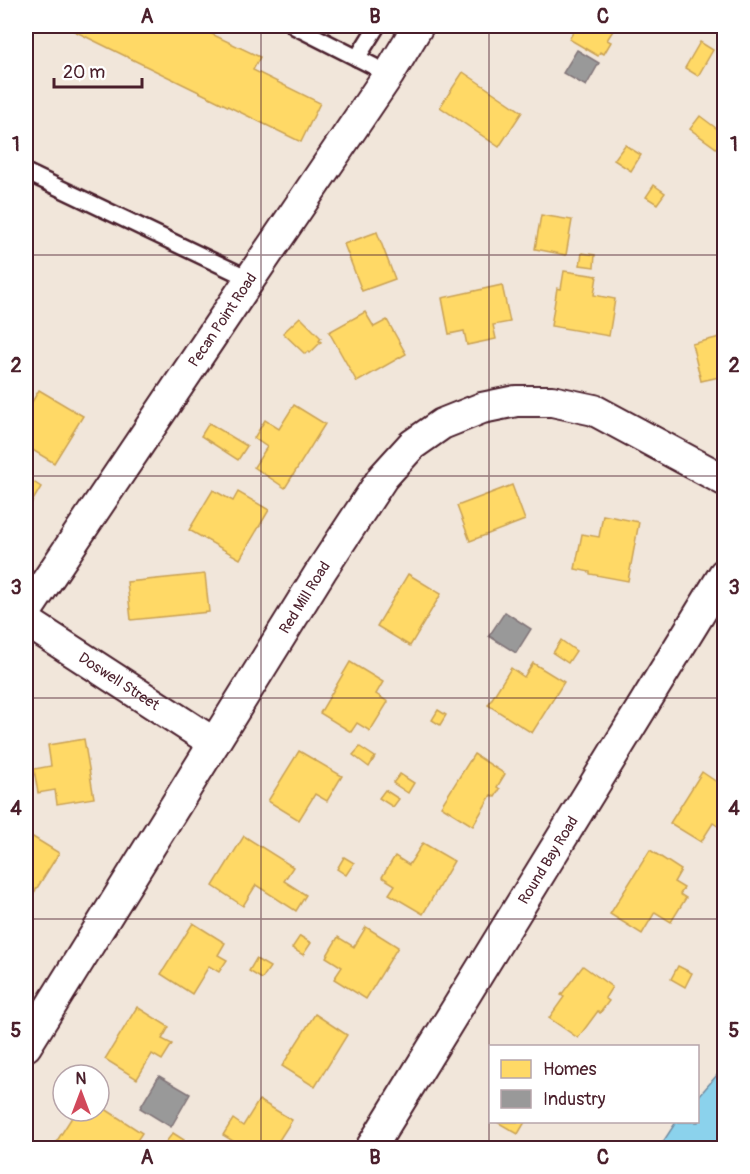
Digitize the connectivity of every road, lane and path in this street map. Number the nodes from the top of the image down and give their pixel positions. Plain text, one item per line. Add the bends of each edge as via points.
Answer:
1 (294, 26) edge
2 (377, 26) edge
3 (418, 26) edge
4 (357, 58) junction
5 (389, 74) junction
6 (26, 172) edge
7 (250, 279) junction
8 (724, 480) edge
9 (724, 574) edge
10 (26, 612) edge
11 (26, 621) edge
12 (214, 743) junction
13 (26, 1046) edge
14 (371, 1149) edge

1 - 4 lane
2 - 4 lane
3 - 5 street, Pecan Point Road
4 - 5 lane
5 - 7 street, Pecan Point Road
6 - 7 lane
7 - 10 street, Pecan Point Road
8 - 12 street, Red Mill Road via 594,410 552,401 516,401 482,408 442,424 412,445 383,477
9 - 14 street, Round Bay Road
11 - 12 street, Doswell Street
12 - 13 street, Red Mill Road

